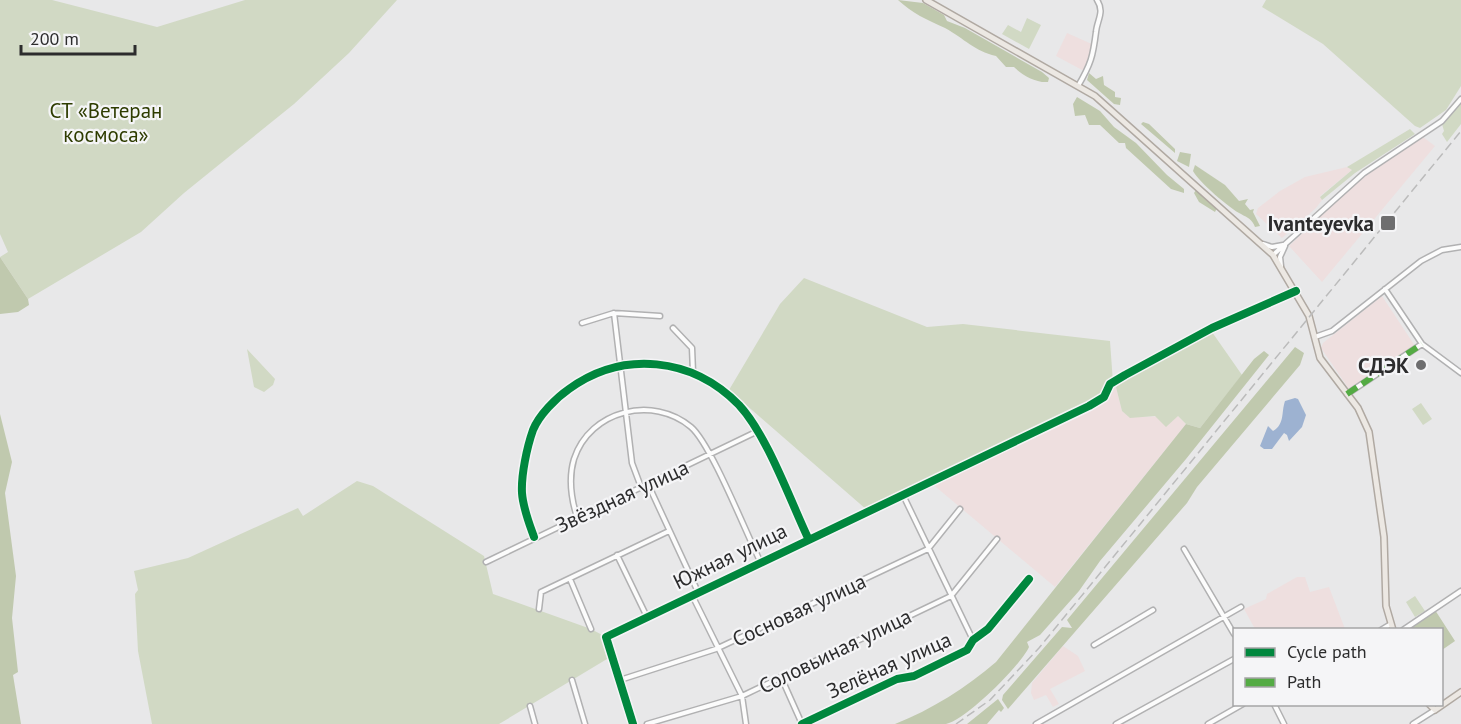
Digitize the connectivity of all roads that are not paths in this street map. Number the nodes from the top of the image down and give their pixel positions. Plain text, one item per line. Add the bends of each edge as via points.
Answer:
1 (926, 0) edge
2 (1098, 1) edge
3 (1078, 86) junction
4 (1461, 99) edge
5 (1287, 243) junction
6 (1263, 244) junction
7 (1461, 247) edge
8 (1274, 255) junction
9 (1281, 266) junction
10 (1385, 289) junction
11 (1296, 291) junction
12 (614, 313) junction
13 (660, 316) dead end
14 (582, 324) dead end
15 (672, 328) dead end
16 (1315, 337) junction
17 (1422, 344) junction
18 (621, 365) junction
19 (693, 372) junction
20 (1460, 372) edge
21 (1347, 394) junction
22 (626, 412) junction
23 (758, 431) junction
24 (709, 456) junction
25 (648, 483) junction
26 (641, 487) junction
27 (903, 495) junction
28 (960, 509) dead end
29 (577, 517) junction
30 (669, 531) junction
31 (534, 537) junction
32 (808, 538) junction
33 (997, 539) dead end
34 (928, 549) junction
35 (1184, 549) dead end
36 (617, 555) junction
37 (760, 561) junction
38 (486, 562) dead end
39 (570, 579) junction
40 (1029, 579) dead end
41 (1461, 591) edge
42 (698, 592) junction
43 (692, 595) junction
44 (951, 596) junction
45 (1241, 607) dead end
46 (539, 609) dead end
47 (1153, 610) dead end
48 (647, 616) junction
49 (1225, 616) junction
50 (1392, 627) edge
51 (1406, 628) edge
52 (591, 629) dead end
53 (1233, 632) edge
54 (973, 640) junction
55 (1094, 645) dead end
56 (716, 648) junction
57 (1233, 660) edge
58 (781, 677) junction
59 (572, 680) dead end
60 (620, 680) junction
61 (1461, 692) edge
62 (742, 696) junction
63 (1443, 704) edge
64 (530, 706) dead end
65 (1241, 706) edge
66 (1275, 706) edge
67 (1430, 706) edge
68 (1441, 706) edge
69 (1435, 710) junction
70 (534, 724) edge
71 (585, 724) edge
72 (633, 724) edge
73 (647, 724) edge
74 (746, 724) edge
75 (802, 724) edge
76 (1036, 724) edge
77 (1116, 724) edge
78 (1208, 724) edge
79 (1284, 724) edge
80 (1413, 724) edge

1 - 3 main road
2 - 3 street via 1101,14 1096,45 1092,62
3 - 6 main road via 1114,112
4 - 5 street via 1442,120 1364,172
5 - 6 street via 1272,247
5 - 8 street
5 - 9 street via 1281,253
6 - 8 main road
7 - 10 street via 1432,254
8 - 9 main road
9 - 11 main road
10 - 16 street via 1332,331
10 - 17 street
11 - 16 main road
11 - 27 street, Южная улица via 1212,328 1110,384 1107,393 1094,403
12 - 13 street
12 - 14 street
12 - 18 street
15 - 19 street via 692,348
16 - 21 main road via 1320,358
17 - 20 street
17 - 21 street
18 - 19 street via 649,363
18 - 22 street
18 - 31 street via 602,370 559,396 533,429 522,493
19 - 23 street via 739,406
21 - 50 main road via 1365,423 1373,454 1384,537 1386,606
22 - 24 street via 654,410 678,417 702,439
22 - 26 street via 632,463
22 - 29 street via 609,418 580,445 570,479
23 - 24 street, Звёздная улица
23 - 32 street
24 - 25 street, Звёздная улица
24 - 37 street
25 - 26 street, Звёздная улица
25 - 30 street
26 - 29 street, Звёздная улица
27 - 32 street, Южная улица
27 - 34 street
28 - 34 street, Сосновая улица
29 - 31 street, Звёздная улица
30 - 36 street
30 - 42 street
31 - 38 street, Звёздная улица
32 - 37 street, Южная улица
33 - 44 street, Соловьиная улица
34 - 44 street
34 - 56 street, Сосновая улица
35 - 49 street
36 - 39 street
36 - 48 street
37 - 42 street, Южная улица
39 - 46 street via 541,592
39 - 52 street
40 - 54 street, Зелёная улица via 988,629
41 - 51 street
42 - 43 street, Южная улица
43 - 48 street, Южная улица
43 - 56 street
44 - 54 street
44 - 58 street, Соловьиная улица
45 - 49 street
47 - 55 street
48 - 60 street, Южная улица via 606,637
49 - 53 street
49 - 76 street
54 - 75 street, Зелёная улица via 957,656 914,676 897,679
56 - 60 street, Сосновая улица
56 - 62 street
57 - 77 street
58 - 62 street, Соловьиная улица
58 - 75 street
59 - 71 street
60 - 72 street
61 - 63 main road
62 - 73 street, Соловьиная улица
62 - 74 street
64 - 70 street
65 - 78 street
66 - 79 street
67 - 69 main road
68 - 69 main road
69 - 80 street

